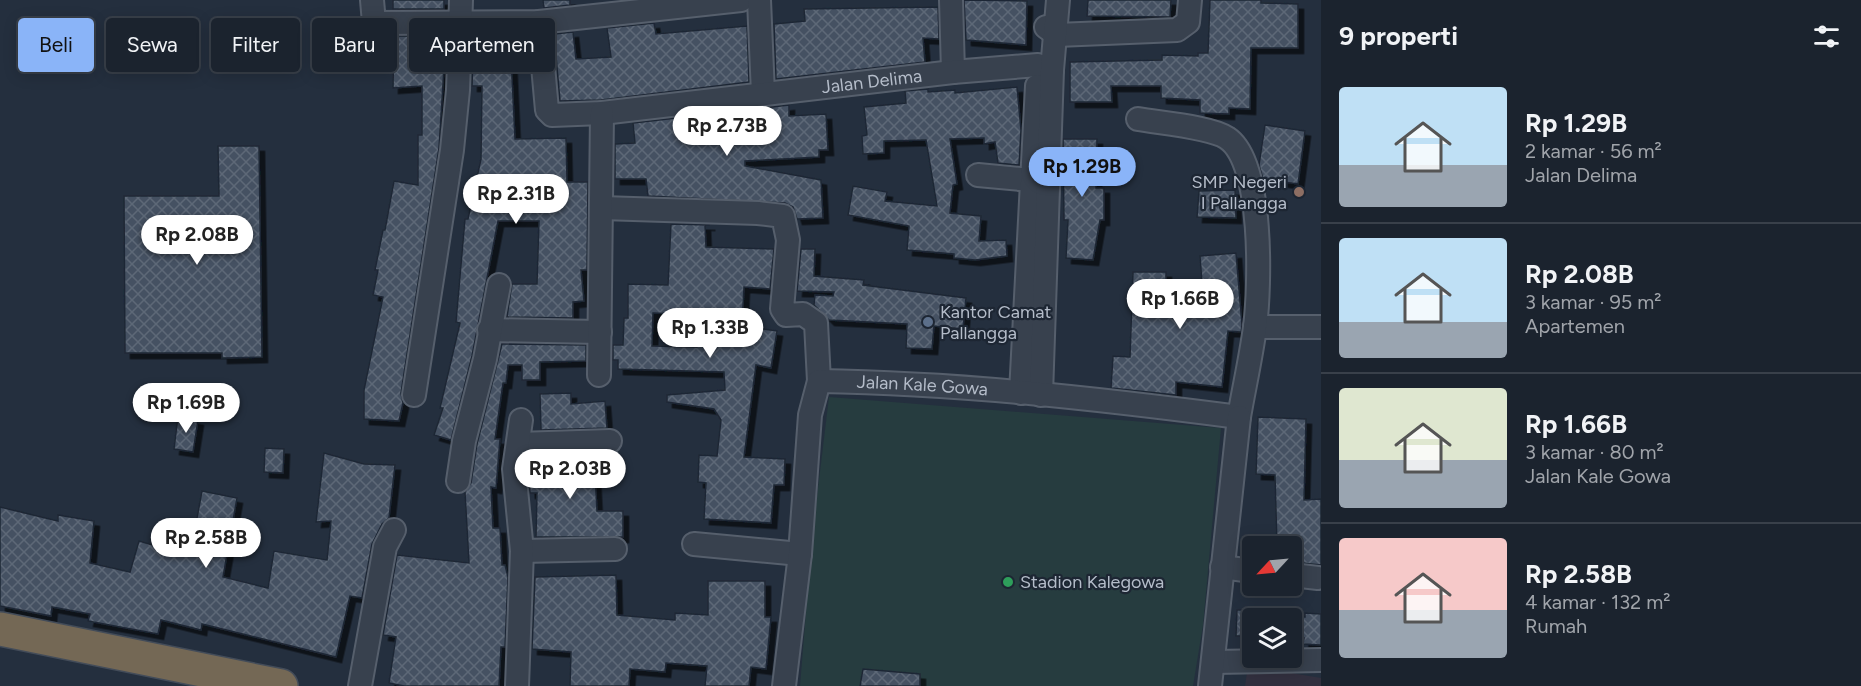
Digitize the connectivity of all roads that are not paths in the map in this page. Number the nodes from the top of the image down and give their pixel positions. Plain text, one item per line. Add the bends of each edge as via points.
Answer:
1 (372, 0) edge
2 (461, 0) edge
3 (741, 0) edge
4 (759, 0) edge
5 (951, 0) edge
6 (1044, 0) edge
7 (1058, 0) edge
8 (1190, 0) edge
9 (671, 4) edge
10 (460, 18) edge
11 (555, 20) edge
12 (409, 23) edge
13 (1050, 30) junction
14 (1045, 68) junction
15 (458, 72) edge
16 (544, 72) edge
17 (953, 72) junction
18 (762, 94) junction
19 (602, 113) junction
20 (1138, 119) dead end
21 (978, 175) dead end
22 (1031, 180) junction
23 (602, 208) junction
24 (499, 285) dead end
25 (1035, 299) junction
26 (1255, 327) junction
27 (1321, 327) edge
28 (489, 330) junction
29 (600, 332) junction
30 (599, 375) dead end
31 (819, 381) junction
32 (1031, 394) junction
33 (414, 395) dead end
34 (1239, 417) junction
35 (521, 420) dead end
36 (610, 441) dead end
37 (518, 444) junction
38 (458, 481) dead end
39 (394, 531) dead end
40 (694, 544) dead end
41 (615, 549) dead end
42 (522, 551) junction
43 (800, 554) junction
44 (1222, 567) junction
45 (1242, 570) edge
46 (1302, 576) edge
47 (1318, 578) dead end
48 (0, 629) edge
49 (1321, 660) edge
50 (1214, 662) junction
51 (281, 686) edge
52 (360, 686) edge
53 (517, 686) edge
54 (784, 686) edge
55 (1210, 686) edge

1 - 12 street via 374,23
2 - 10 street
3 - 9 street
4 - 18 street
5 - 17 street
6 - 13 street
7 - 13 street
8 - 13 street via 1188,22 1177,30
9 - 11 street
13 - 14 street
14 - 17 street, Jalan Delima
14 - 22 street
14 - 25 street
15 - 33 street via 452,150
16 - 19 street, Jalan Delima via 548,113
17 - 18 street, Jalan Delima
18 - 19 street, Jalan Delima
19 - 23 street
20 - 26 street via 1215,133 1238,147 1253,189 1258,240
21 - 22 street
22 - 25 street
23 - 29 street
23 - 31 street via 783,216 788,240 782,309 786,315 803,314 816,323
24 - 28 street
25 - 32 street
26 - 27 street
26 - 34 street
28 - 29 street
28 - 38 street
29 - 30 street
31 - 32 street, Jalan Kale Gowa
31 - 43 street via 810,415
32 - 34 street, Jalan Kale Gowa
34 - 44 street
35 - 37 street
36 - 37 street
37 - 42 street via 514,487
39 - 52 street via 385,547
40 - 43 street
41 - 42 street
42 - 53 street
43 - 54 street
44 - 45 street
44 - 50 street
46 - 47 street
48 - 51 highway
49 - 50 street
50 - 55 street

